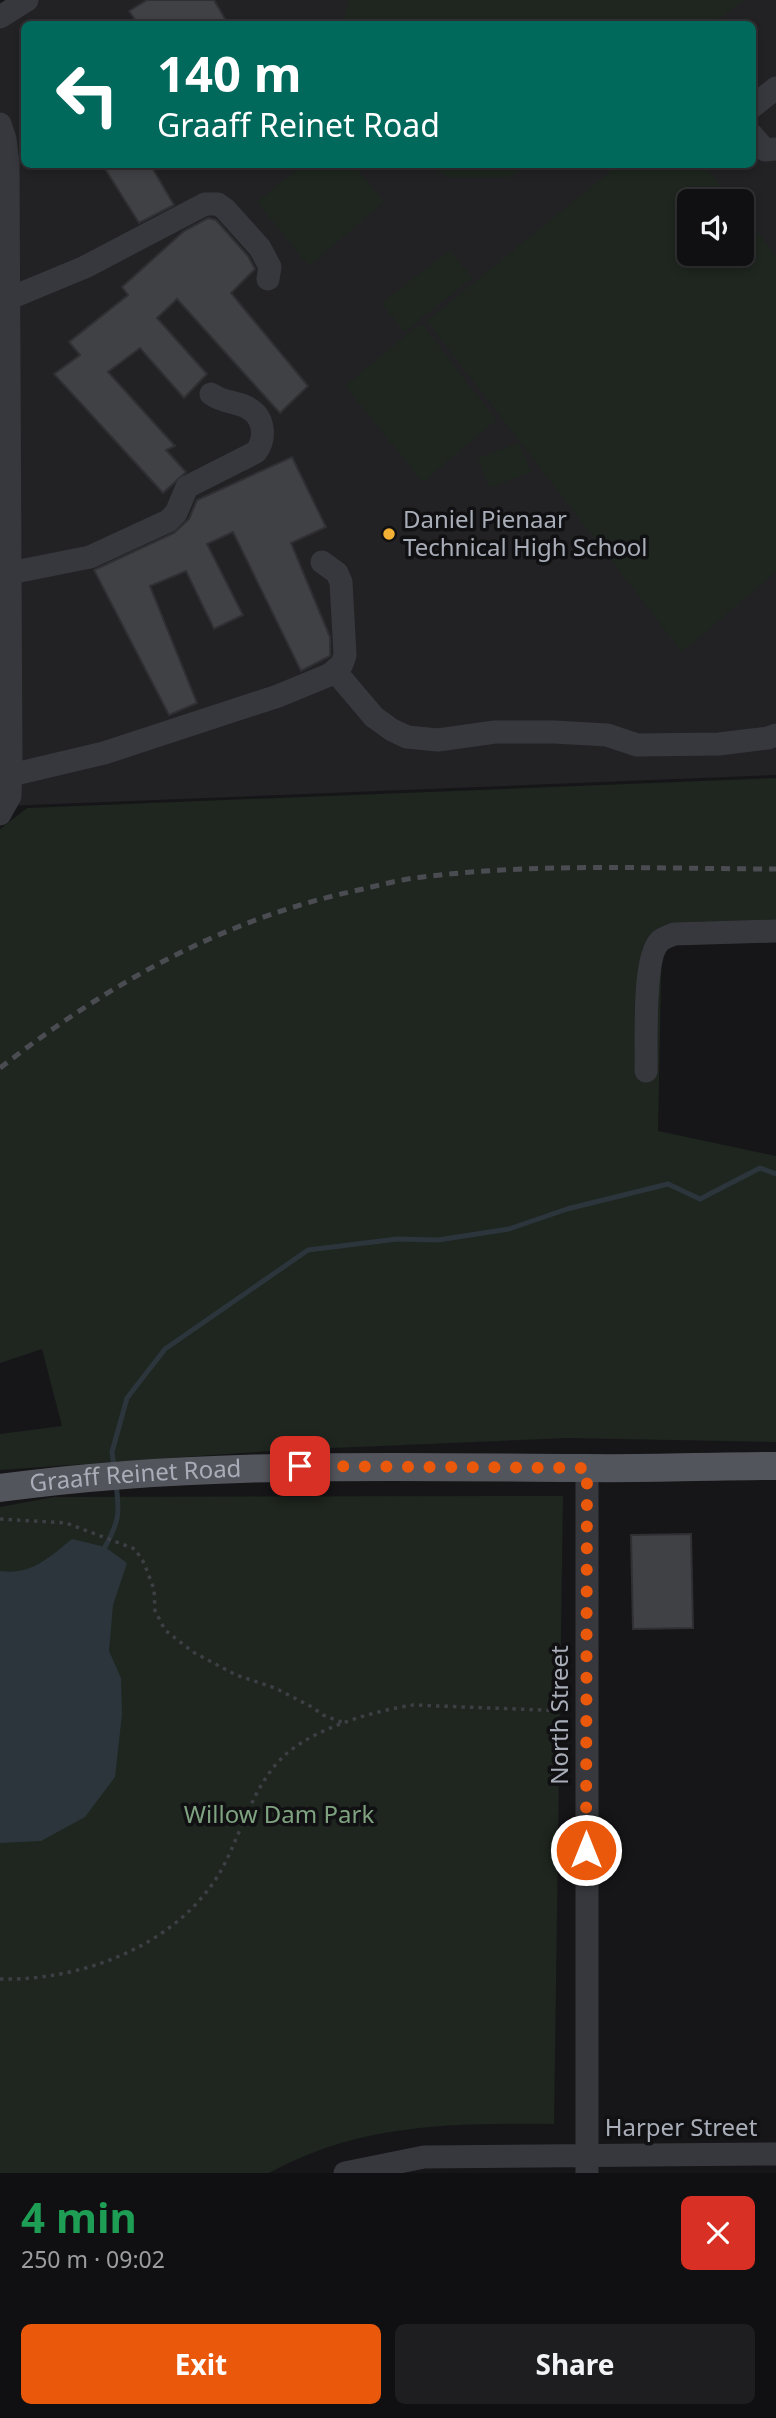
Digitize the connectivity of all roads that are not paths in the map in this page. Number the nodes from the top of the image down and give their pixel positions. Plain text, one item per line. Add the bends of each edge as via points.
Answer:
1 (27, 0) edge
2 (0, 17) edge
3 (776, 88) edge
4 (756, 104) edge
5 (0, 124) edge
6 (756, 140) edge
7 (776, 149) edge
8 (268, 279) dead end
9 (9, 299) junction
10 (211, 394) dead end
11 (322, 562) dead end
12 (10, 573) junction
13 (335, 671) junction
14 (776, 735) edge
15 (11, 775) junction
16 (0, 814) edge
17 (776, 931) edge
18 (646, 1071) dead end
19 (776, 1466) edge
20 (587, 1468) junction
21 (0, 1488) edge
22 (776, 2154) edge
23 (587, 2164) edge
24 (345, 2173) edge

1 - 2 street
3 - 4 street
5 - 9 street via 8,164
6 - 7 street via 765,150
8 - 9 street via 270,267 260,248 225,209 205,204 85,267
9 - 12 street
10 - 12 street via 255,413 263,433 256,453 187,487 168,521 90,557
11 - 13 street via 337,573 342,589 345,655
12 - 15 street
13 - 14 street via 374,717 407,737 438,740 495,732 554,732 607,735 636,745 719,744
13 - 15 street via 278,696 104,753
15 - 16 street via 10,796
17 - 18 street via 674,934 659,942 648,979
19 - 20 main road, Graaff Reinet Road
20 - 21 main road, Graaff Reinet Road via 300,1466 105,1475
20 - 23 street, North Street
22 - 23 street, Harper Street
23 - 24 street, Harper Street via 424,2157

